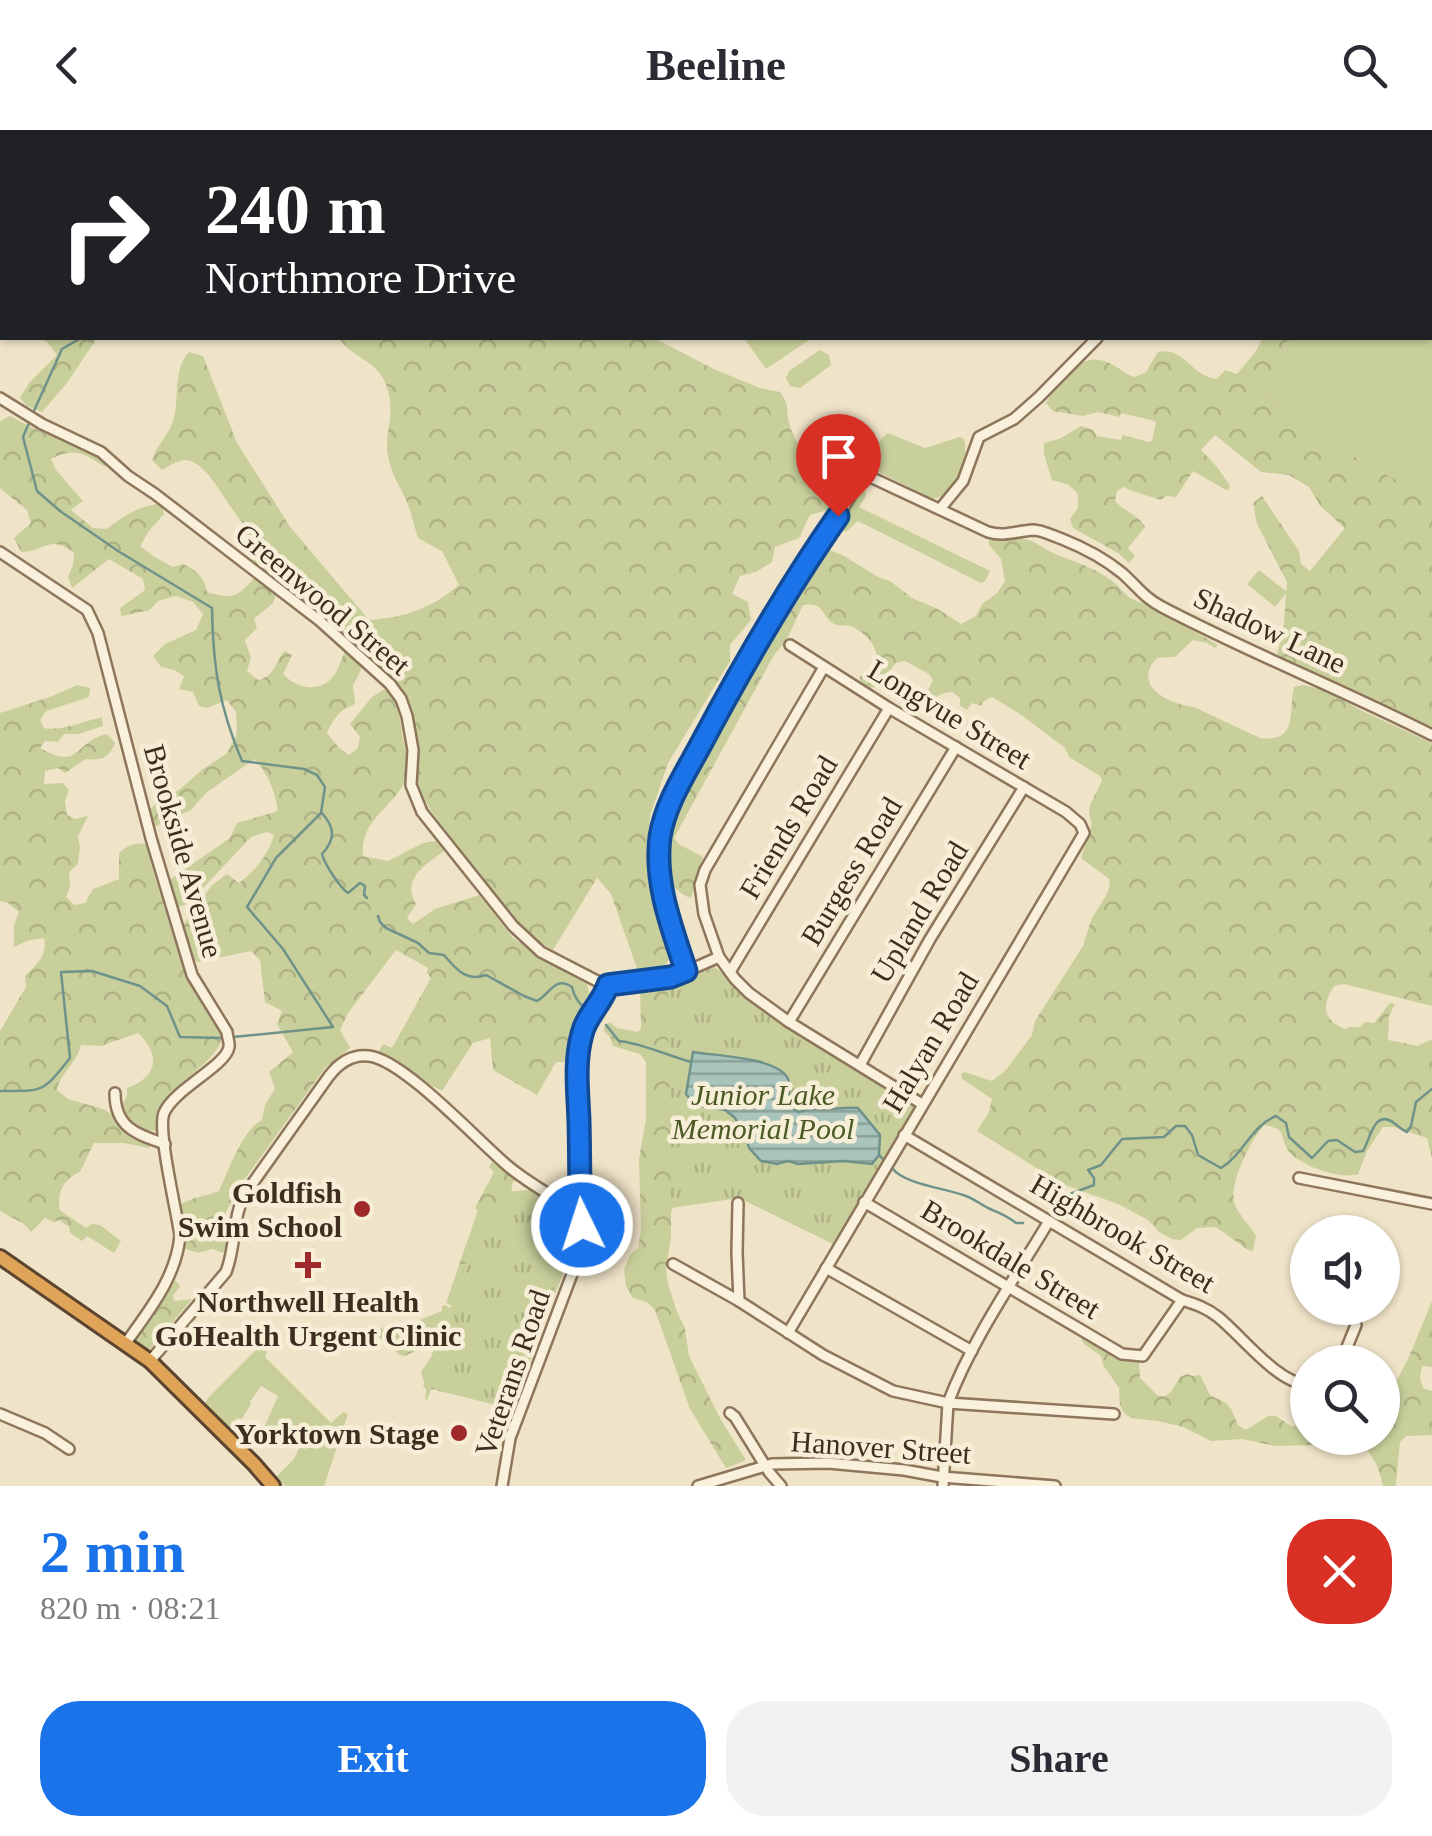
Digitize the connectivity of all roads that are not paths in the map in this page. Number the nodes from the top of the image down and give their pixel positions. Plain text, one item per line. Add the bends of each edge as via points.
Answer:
1 (1095, 340) edge
2 (0, 398) edge
3 (940, 509) junction
4 (0, 552) edge
5 (790, 645) dead end
6 (824, 667) junction
7 (889, 708) junction
8 (1432, 734) edge
9 (956, 747) junction
10 (1024, 787) junction
11 (1083, 828) joint
12 (720, 957) junction
13 (686, 971) junction
14 (730, 972) junction
15 (608, 985) junction
16 (790, 1022) junction
17 (860, 1065) junction
18 (115, 1093) dead end
19 (922, 1104) junction
20 (904, 1135) junction
21 (165, 1144) junction
22 (1299, 1178) dead end
23 (864, 1202) junction
24 (738, 1204) dead end
25 (1432, 1204) edge
26 (581, 1214) junction
27 (1049, 1220) junction
28 (0, 1258) edge
29 (674, 1264) dead end
30 (826, 1268) junction
31 (1010, 1287) junction
32 (1182, 1300) junction
33 (738, 1301) junction
34 (1356, 1325) dead end
35 (788, 1333) junction
36 (126, 1343) junction
37 (1348, 1345) edge
38 (972, 1351) junction
39 (150, 1361) junction
40 (1290, 1378) edge
41 (948, 1403) junction
42 (730, 1413) dead end
43 (1114, 1414) dead end
44 (0, 1415) edge
45 (69, 1449) dead end
46 (766, 1466) junction
47 (942, 1481) edge
48 (706, 1485) edge
49 (272, 1486) edge
50 (502, 1486) edge
51 (698, 1486) edge
52 (781, 1486) edge
53 (1055, 1486) edge

1 - 3 street via 1014,419 979,437 962,482
2 - 15 street, Greenwood Street via 101,452 320,621 390,684 407,716 411,785 422,812 531,944
3 - 8 street, Shadow Lane via 996,534 1039,531 1067,541 1122,573 1160,606
3 - 13 street, Shadow Lane via 866,475 858,482 698,748 660,838 666,908
4 - 21 street, Brookside Avenue via 74,600 93,621 192,975 226,1032 223,1058 164,1113
5 - 6 street, Longvue Street
6 - 7 street, Longvue Street
6 - 12 street via 705,870 704,914
7 - 9 street, Longvue Street
7 - 14 street, Friends Road
9 - 10 street, Longvue Street
9 - 16 street, Burgess Road
10 - 11 street, Longvue Street
10 - 17 street, Upland Road
11 - 19 street, Halyan Road
12 - 13 street
12 - 14 street
13 - 15 street
14 - 16 street
15 - 26 street, Veterans Road via 582,1034
16 - 17 street
17 - 19 street
18 - 21 street via 124,1124
19 - 20 street, Halyan Road
20 - 23 street, Halyan Road
20 - 27 street, Highbrook Street
21 - 36 street, Brookside Avenue via 178,1253 161,1293
22 - 25 street
23 - 30 street, Halyan Road
23 - 31 street, Brookdale Street
24 - 33 street
26 - 39 street via 510,1168 394,1067 369,1056 348,1059 246,1194 226,1272
26 - 50 street, Veterans Road via 576,1260 510,1438
27 - 31 street
27 - 32 street, Highbrook Street
28 - 36 highway
29 - 33 street
30 - 35 street, Halyan Road
30 - 38 street
31 - 32 street, Brookdale Street via 1133,1356 1142,1356
31 - 38 street
32 - 40 street, Highbrook Street via 1209,1311
33 - 35 street
34 - 37 street
35 - 41 street via 879,1386
36 - 39 highway
38 - 41 street
39 - 49 highway
41 - 43 street
41 - 47 street
42 - 46 street
44 - 45 street
46 - 47 street, Hanover Street via 828,1463
46 - 48 street, Hanover Street
46 - 52 street
47 - 53 street, Hanover Street
48 - 51 street, Hanover Street

